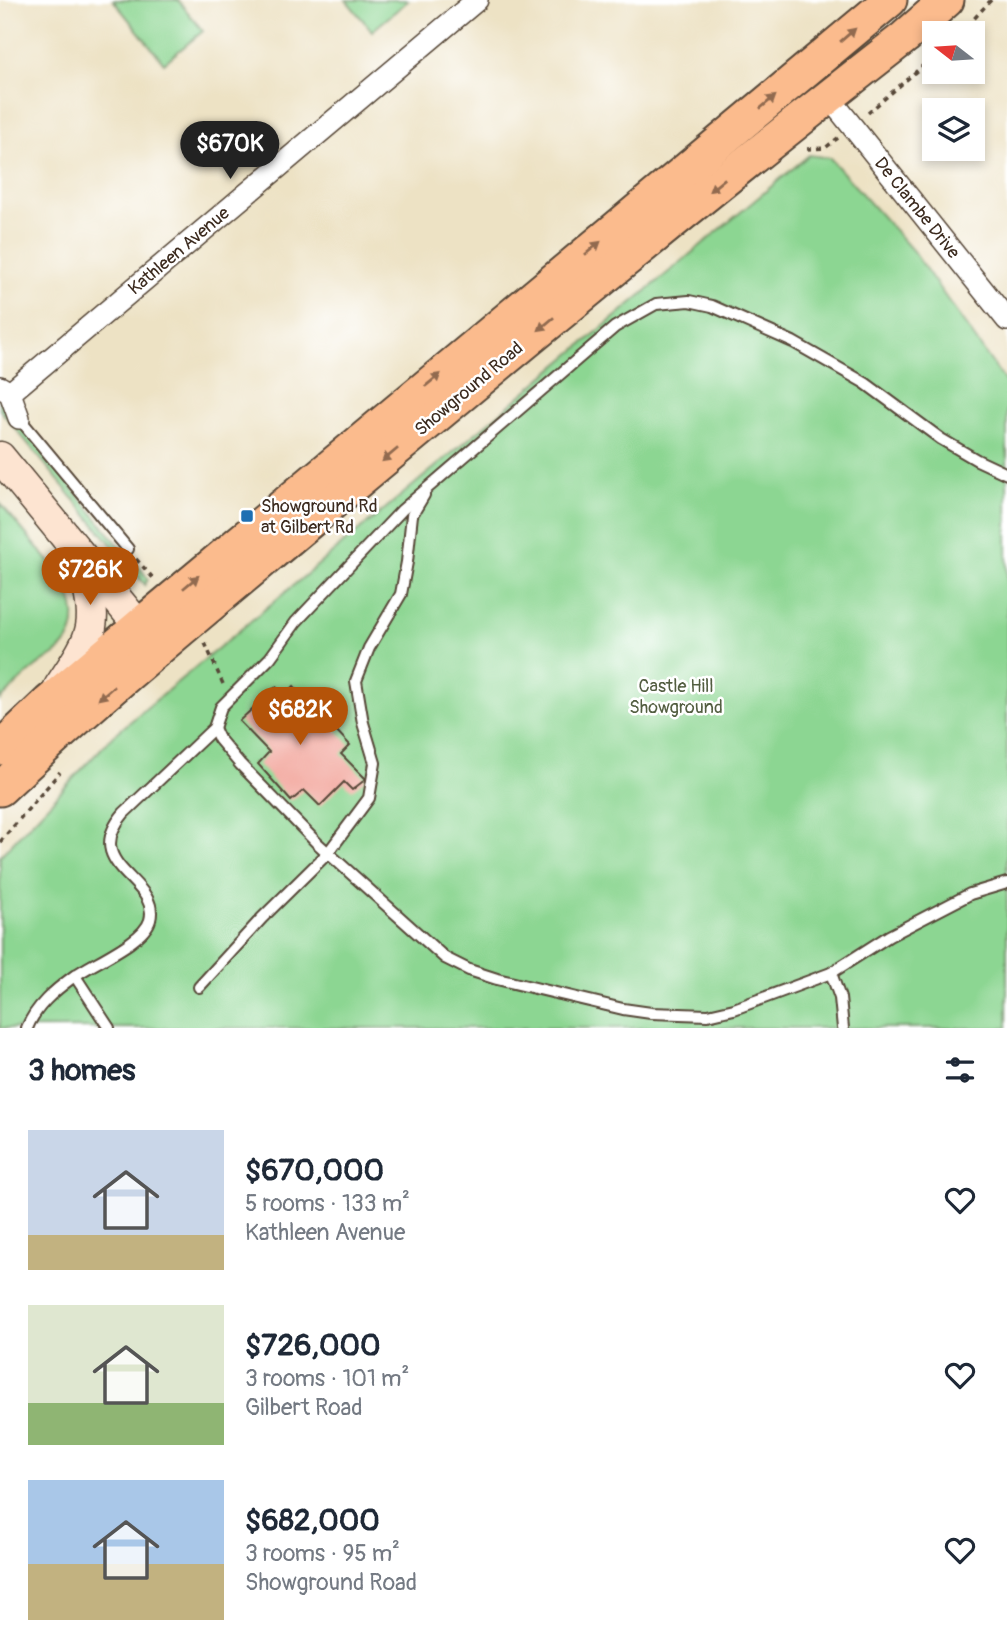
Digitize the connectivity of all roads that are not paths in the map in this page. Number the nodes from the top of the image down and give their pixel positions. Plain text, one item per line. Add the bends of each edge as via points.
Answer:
1 (477, 0) edge
2 (890, 0) edge
3 (947, 0) edge
4 (807, 70) junction
5 (828, 96) junction
6 (1007, 320) edge
7 (5, 390) edge
8 (19, 418) joint
9 (0, 457) edge
10 (1007, 474) edge
11 (429, 487) junction
12 (128, 549) road end
13 (81, 556) junction
14 (148, 637) junction
15 (49, 702) junction
16 (214, 728) junction
17 (0, 748) edge
18 (0, 789) edge
19 (328, 853) junction
20 (1007, 883) edge
21 (831, 973) junction
22 (75, 976) junction
23 (200, 987) dead end
24 (27, 1028) edge
25 (109, 1028) edge
26 (843, 1028) edge

1 - 7 street, Kathleen Avenue
4 -> 2 main road, Showground Road
3 - 5 main road, Showground Road
4 - 5 main road
14 -> 4 main road, Showground Road
5 - 6 street, De Clambe Drive
5 -> 14 main road, Showground Road
7 - 8 street
8 - 12 lane
9 - 13 main road
10 - 11 lane via 941,439 865,383 793,341 712,306 673,301 656,304 615,327
11 - 16 lane via 306,612 270,658 229,699 216,716
11 - 19 lane via 412,515 401,594 369,648 356,681 375,763 369,798
13 - 14 main road
13 - 15 main road via 93,628
14 - 15 main road, Showground Road
14 -> 18 main road, Showground Road via 61,732
15 - 17 main road, Showground Road
16 - 19 lane via 240,764
16 - 22 lane via 124,813 112,830 109,848 147,900 151,916 135,939
19 - 21 lane via 445,958 469,970 536,989 651,1013 708,1015
19 - 23 lane
20 - 21 lane via 970,894 889,936
21 - 26 lane
22 - 24 lane via 38,1008
22 - 25 lane

